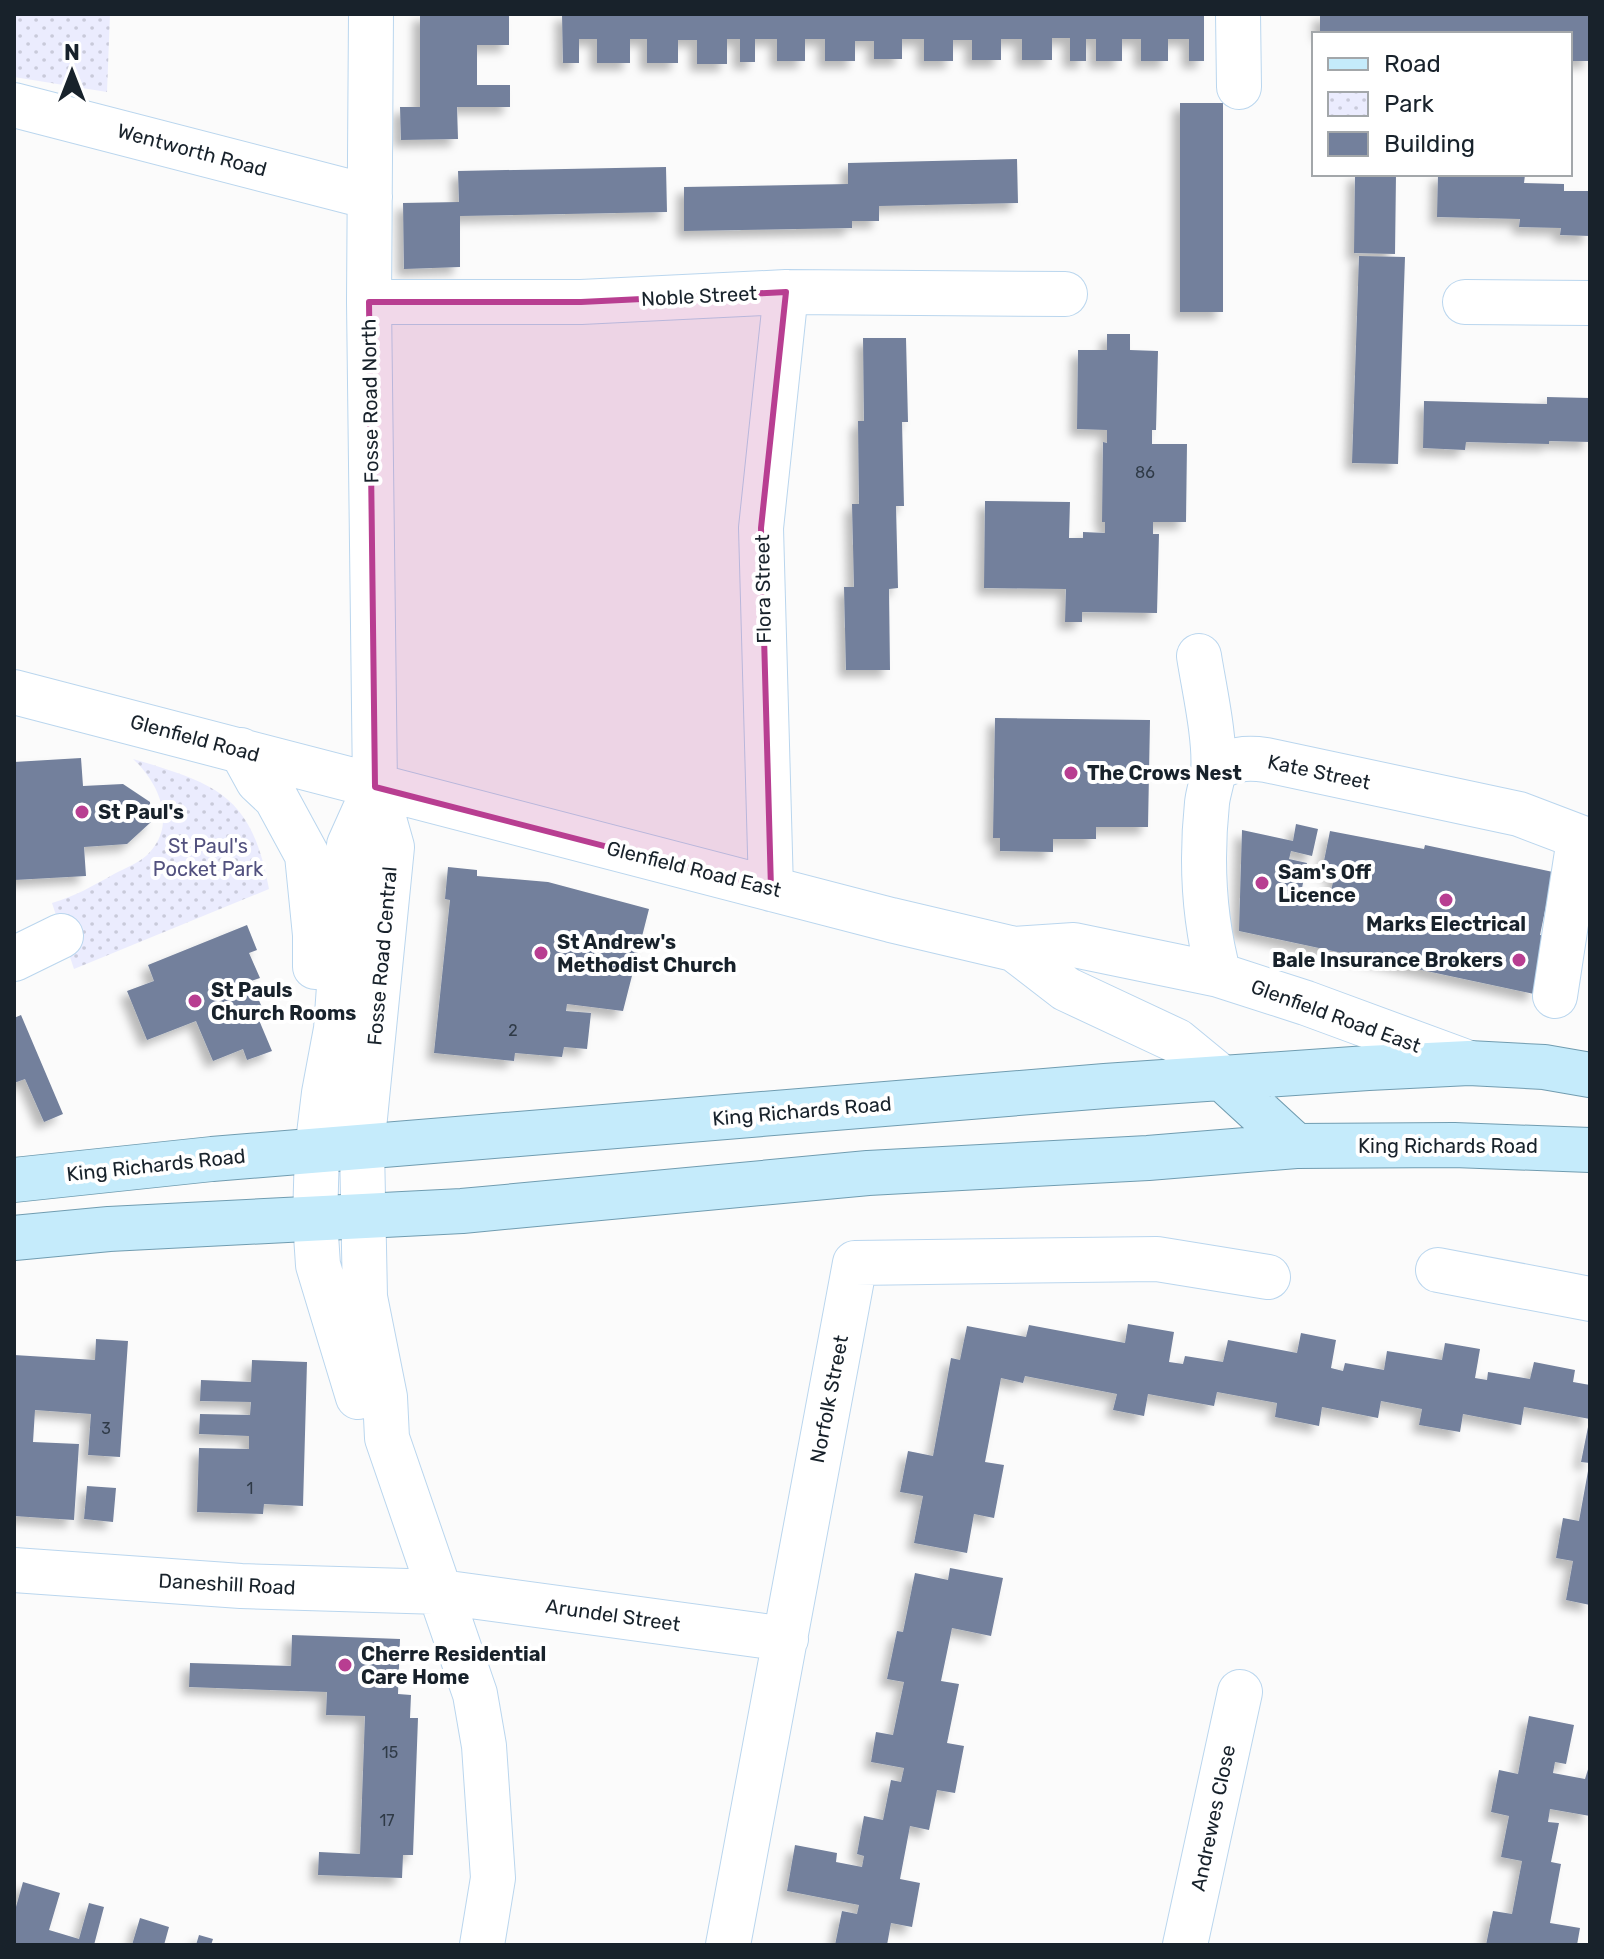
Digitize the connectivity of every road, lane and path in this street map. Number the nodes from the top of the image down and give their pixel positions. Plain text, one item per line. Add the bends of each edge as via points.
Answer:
1 (371, 14) edge
2 (1238, 14) edge
3 (1239, 87) dead end
4 (14, 105) edge
5 (370, 197) junction
6 (786, 292) junction
7 (1047, 293) dead end
8 (369, 302) junction
9 (1465, 302) dead end
10 (1590, 303) edge
11 (1199, 656) dead end
12 (14, 692) edge
13 (241, 750) junction
14 (1213, 771) junction
15 (375, 787) junction
16 (1584, 840) edge
17 (771, 889) junction
18 (61, 936) dead end
19 (1014, 949) junction
20 (14, 959) edge
21 (1219, 975) junction
22 (1555, 996) dead end
23 (1469, 1063) junction
24 (1590, 1075) edge
25 (1222, 1078) junction
26 (324, 1093) junction
27 (1296, 1146) junction
28 (362, 1148) junction
29 (1590, 1150) edge
30 (317, 1151) junction
31 (14, 1180) edge
32 (364, 1217) junction
33 (315, 1220) junction
34 (14, 1238) edge
35 (1438, 1270) dead end
36 (1268, 1277) dead end
37 (1590, 1299) edge
38 (387, 1438) junction
39 (14, 1570) edge
40 (441, 1592) junction
41 (786, 1639) junction
42 (1240, 1692) dead end
43 (482, 1945) edge
44 (728, 1945) edge
45 (1185, 1945) edge

1 - 5 street, Fosse Road North
2 - 3 street
4 - 5 street, Wentworth Road
5 - 8 street, Fosse Road North
6 - 7 street, Noble Street
6 - 8 street, Noble Street via 581,302
6 - 17 street, Flora Street via 761,528 780,741
8 - 15 street, Fosse Road North
9 - 10 street
11 - 14 street
12 - 13 street, Glenfield Road
13 - 15 street, Glenfield Road
13 - 26 street, Fosse Road Central via 258,781 276,798 307,855
14 - 16 street, Kate Street via 1241,758 1266,760 1519,814
14 - 21 street via 1207,801 1206,908
15 - 17 street, Glenfield Road East
15 - 26 street, Fosse Road Central via 349,845 336,1029
15 - 28 street, Fosse Road Central via 392,847
16 - 22 street, Kate Street
17 - 19 street, Glenfield Road East
18 - 20 street
19 - 21 street, Glenfield Road East via 1074,945
19 - 25 street, Glenfield Road East via 1066,989 1177,1041
21 - 23 street, Glenfield Road East
23 - 24 main road, King Richards Road
23 - 25 main road, King Richards Road
25 - 27 main road
25 - 28 main road, King Richards Road
26 - 30 street, Fosse Road Central
27 - 29 main road, King Richards Road
27 - 32 main road, King Richards Road via 868,1173
28 - 30 main road, King Richards Road
28 - 32 street, Fosse Road Central
30 - 31 main road, King Richards Road
30 - 33 street, Fosse Road Central
32 - 33 main road, King Richards Road
32 - 38 street, Fosse Road Central via 365,1297 385,1397
33 - 34 main road, King Richards Road
33 - 38 street, Fosse Road Central via 318,1265 361,1404
35 - 37 street
36 - 41 street, Norfolk Street via 1157,1259 855,1263
38 - 40 street, Fosse Road Central
39 - 40 street, Daneshill Road via 241,1586
40 - 41 street, Arundel Street
40 - 43 street, Fosse Road Central via 475,1694 484,1746 493,1878
41 - 44 street, Norfolk Street
42 - 45 street, Andrewes Close

